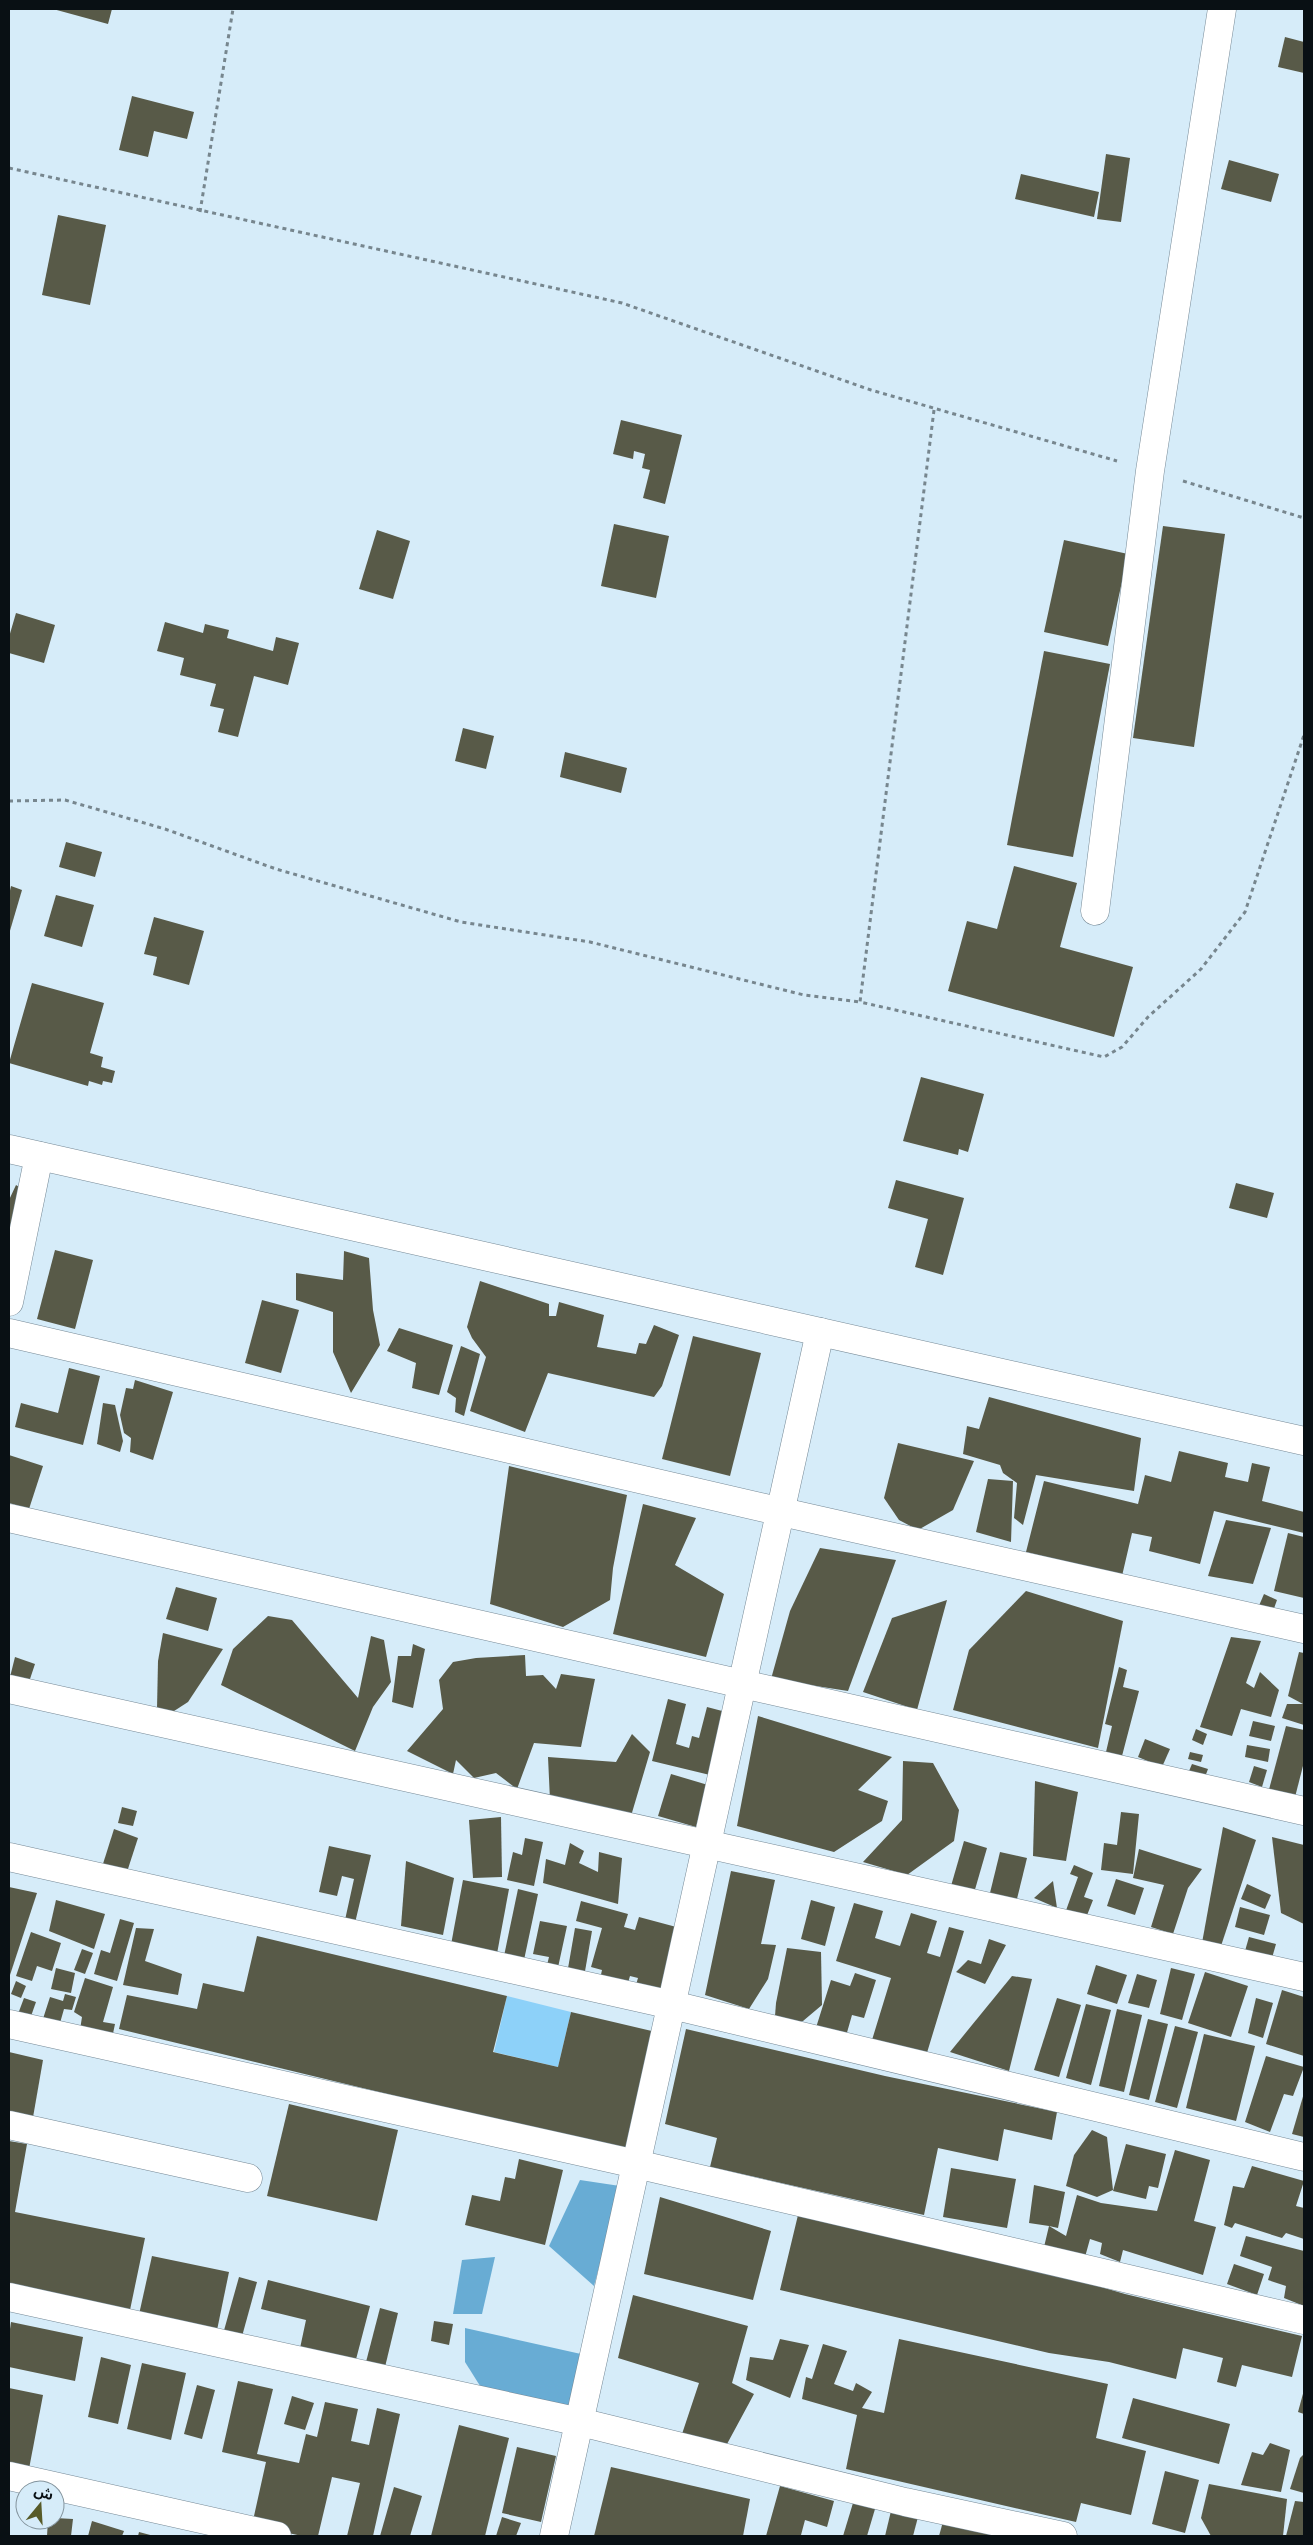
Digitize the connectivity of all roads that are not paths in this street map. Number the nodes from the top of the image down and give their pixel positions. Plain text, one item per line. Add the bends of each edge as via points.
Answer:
1 (1222, 9) edge
2 (1095, 911) dead end
3 (9, 1150) edge
4 (39, 1156) junction
5 (9, 1302) edge
6 (820, 1332) junction
7 (9, 1333) edge
8 (1304, 1441) edge
9 (782, 1512) junction
10 (9, 1518) edge
11 (1304, 1629) edge
12 (742, 1684) junction
13 (9, 1689) edge
14 (1304, 1811) edge
15 (707, 1845) junction
16 (9, 1857) edge
17 (1304, 1978) edge
18 (672, 2005) junction
19 (9, 2024) edge
20 (9, 2125) edge
21 (1304, 2157) edge
22 (636, 2164) junction
23 (248, 2178) dead end
24 (9, 2297) edge
25 (1304, 2320) edge
26 (580, 2422) junction
27 (9, 2476) edge
28 (277, 2536) edge
29 (554, 2536) edge
30 (1063, 2536) edge

1 - 2 street via 1150,471
3 - 4 street
4 - 5 street
4 - 6 street
6 - 8 street
6 - 9 street
7 - 9 street
9 - 11 street
9 - 12 street
10 - 12 street
12 - 14 street
12 - 15 street
13 - 15 street
15 - 17 street
15 - 18 street
16 - 18 street
18 - 21 street
18 - 22 street
19 - 22 street
20 - 23 street
22 - 25 street
22 - 26 street
24 - 26 street
26 - 29 street
26 - 30 street via 905,2502
27 - 28 street

